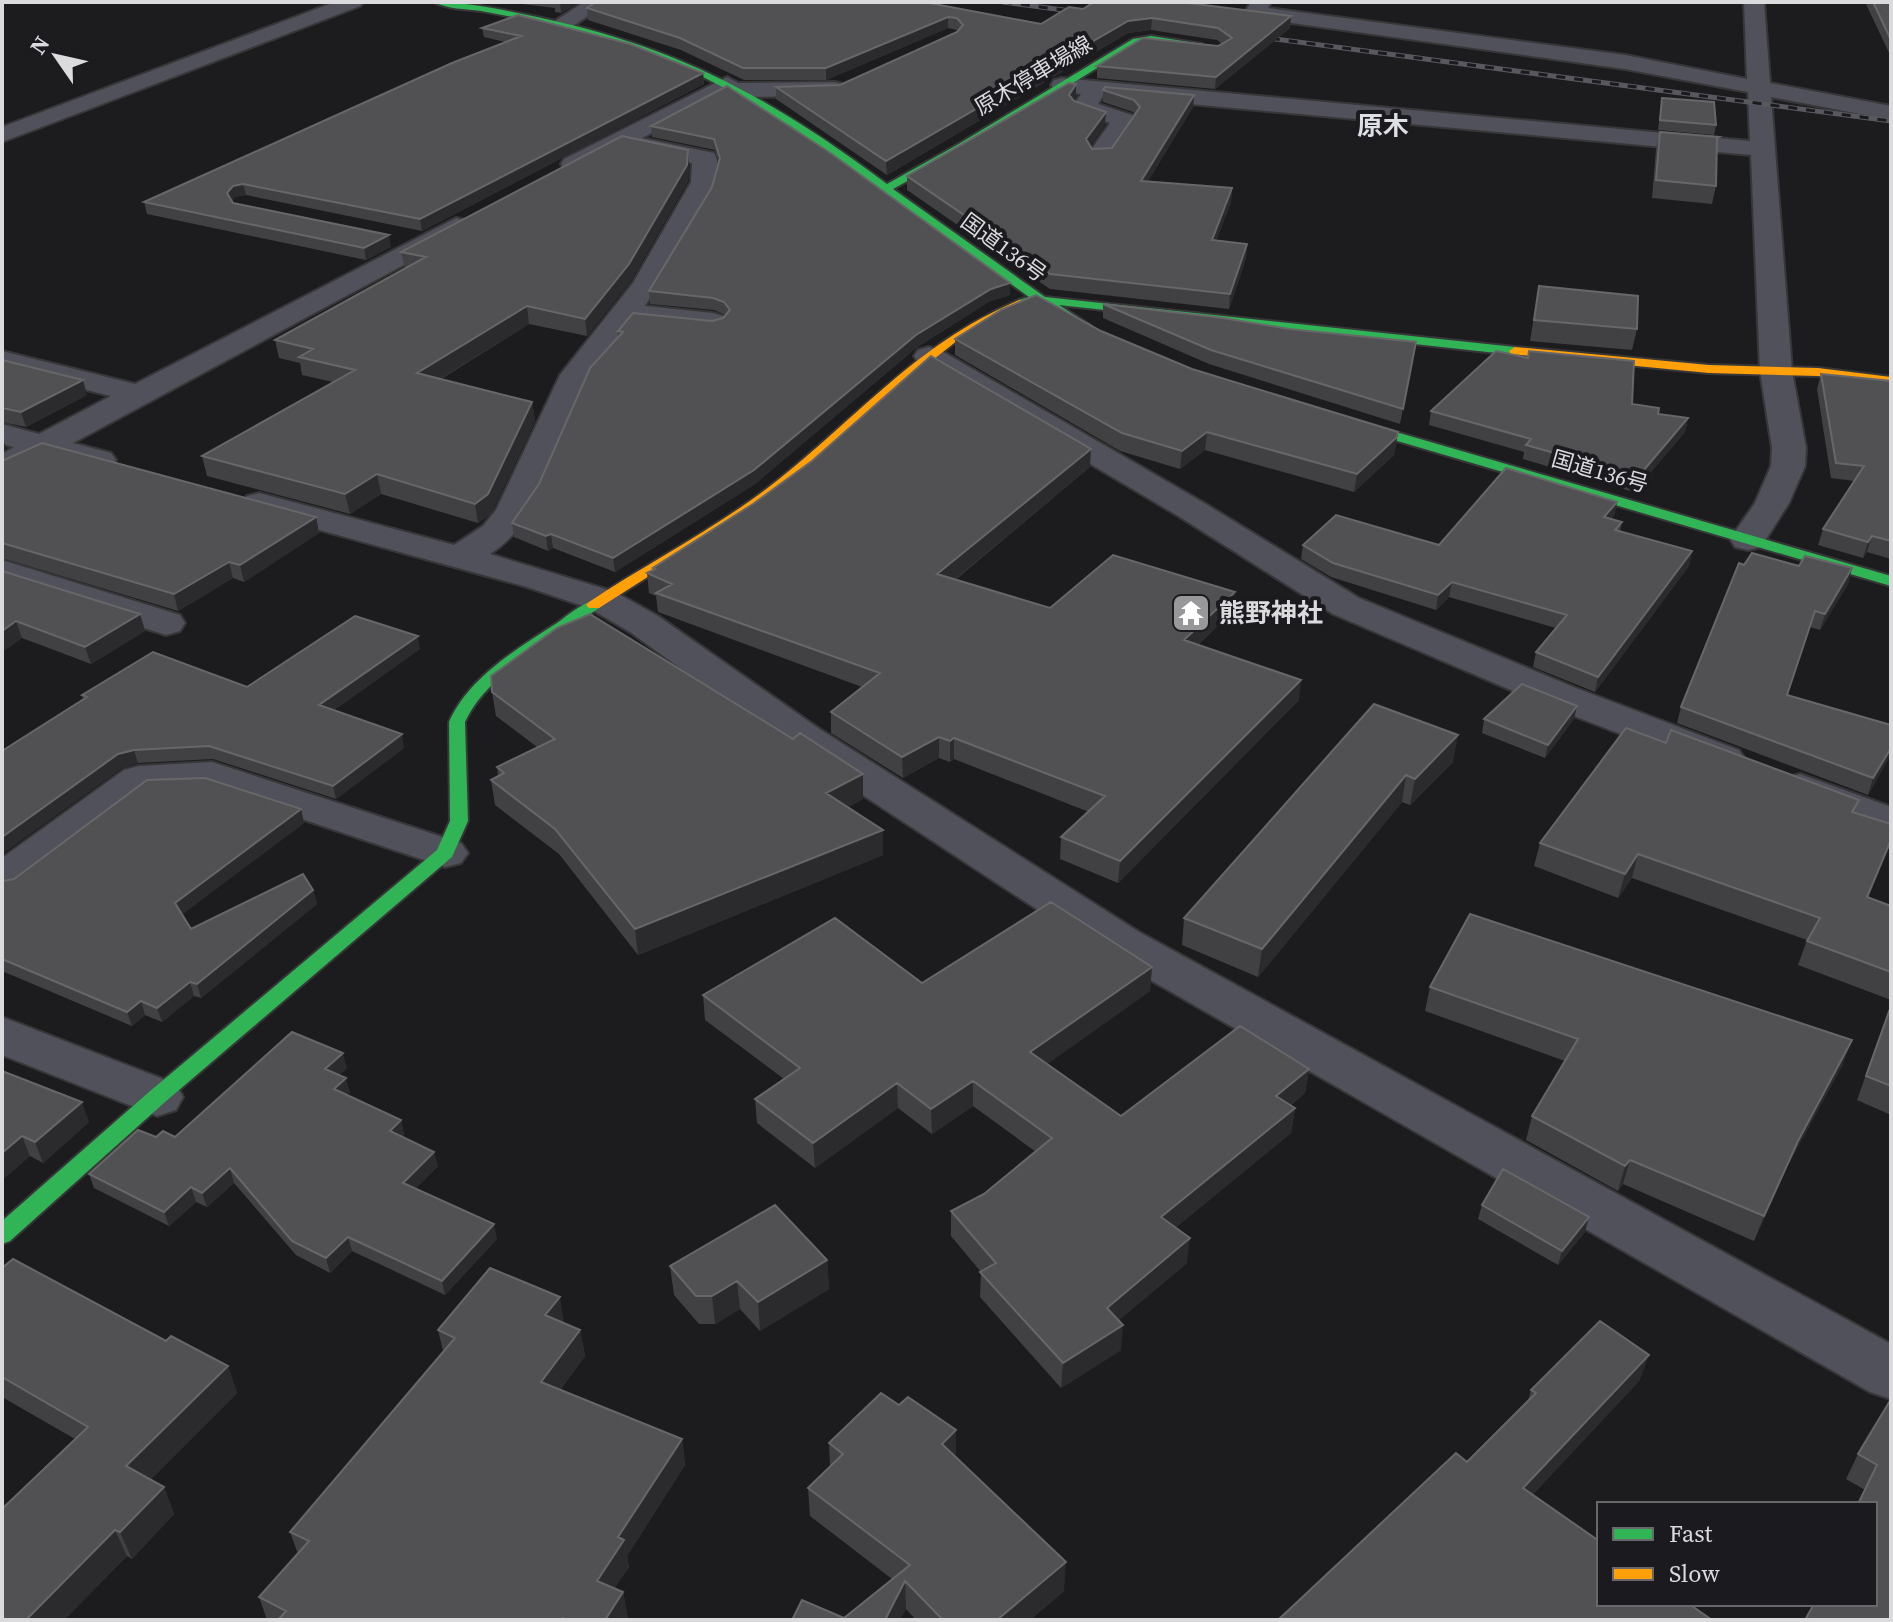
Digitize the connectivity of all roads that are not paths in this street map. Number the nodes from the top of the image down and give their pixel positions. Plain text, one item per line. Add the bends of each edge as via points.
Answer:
1 (353, 2) edge
2 (438, 2) edge
3 (598, 2) edge
4 (1261, 2) edge
5 (1754, 2) edge
6 (562, 25) junction
7 (1217, 49) edge
8 (856, 81) edge
9 (1062, 85) junction
10 (732, 87) junction
11 (1096, 88) junction
12 (1761, 90) junction
13 (1891, 113) edge
14 (2, 135) edge
15 (618, 140) junction
16 (1761, 149) junction
17 (1100, 154) edge
18 (543, 180) edge
19 (883, 190) junction
20 (481, 213) edge
21 (380, 234) edge
22 (425, 243) junction
23 (1034, 299) junction
24 (624, 312) junction
25 (712, 324) edge
26 (1103, 335) edge
27 (929, 356) junction
28 (2, 360) edge
29 (1776, 371) junction
30 (1891, 381) edge
31 (139, 394) junction
32 (1322, 415) edge
33 (22, 439) edge
34 (2, 467) edge
35 (133, 469) edge
36 (224, 493) edge
37 (1748, 539) junction
38 (459, 557) junction
39 (2, 571) edge
40 (1891, 581) edge
41 (602, 600) junction
42 (166, 623) dead end
43 (1891, 822) edge
44 (445, 853) junction
45 (2, 880) edge
46 (2, 1035) edge
47 (157, 1097) junction
48 (2, 1235) edge
49 (1891, 1374) edge

1 - 14 street
2 - 6 main road, 国道136号
3 - 6 street
4 - 12 street via 1255,12 1625,62
5 - 12 street
6 - 10 main road, 国道136号 via 632,44
7 - 9 main road, 原木停車場線 via 1141,39
8 - 10 street via 831,90
9 - 11 street
9 - 19 main road, 原木停車場線
10 - 15 street
10 - 19 main road, 国道136号
11 - 16 street
11 - 17 street via 1084,107 1124,120
12 - 13 street
12 - 16 street
15 - 18 street
15 - 24 street via 705,158 697,197
16 - 29 street
19 - 23 main road, 国道136号
20 - 22 street
21 - 22 street
22 - 31 street
23 - 26 main road, 国道136号
23 - 27 main road via 1002,310
23 - 29 main road via 1590,359
24 - 25 street
24 - 38 street via 576,375 513,517
27 - 41 main road via 769,493
27 - 43 street via 1346,606 1562,697
28 - 31 street
29 - 30 main road
29 - 37 street via 1788,466
31 - 33 street
32 - 37 main road, 国道136号
33 - 34 street
33 - 35 street
36 - 38 street
37 - 40 main road, 国道136号
38 - 41 street
39 - 42 street
41 - 44 main road via 489,679 460,708 459,821
41 - 49 street via 1122,943
44 - 45 street via 212,775 169,777 139,779
44 - 47 main road
46 - 47 street
47 - 48 main road

